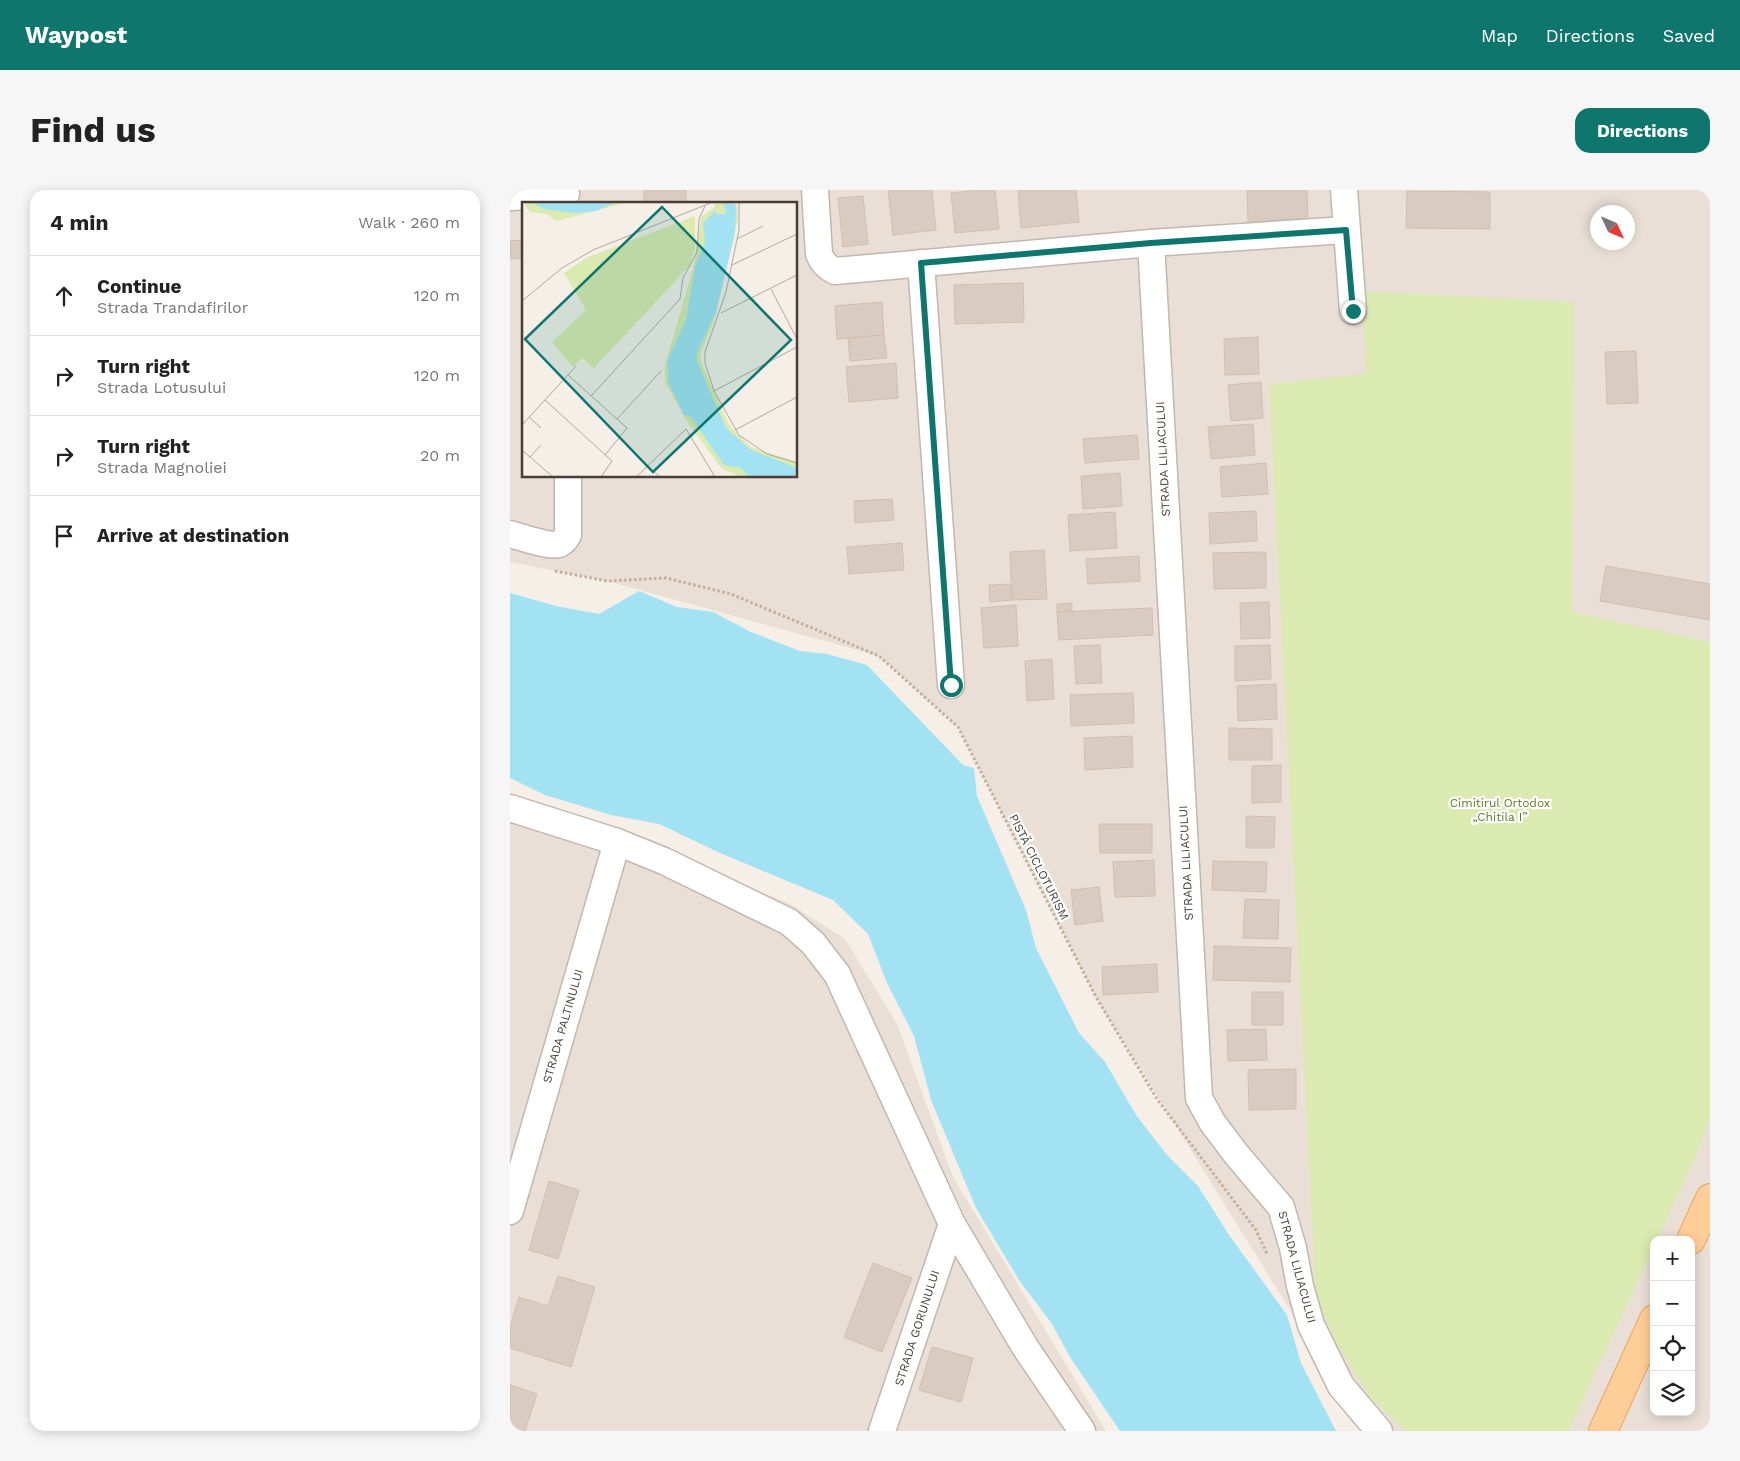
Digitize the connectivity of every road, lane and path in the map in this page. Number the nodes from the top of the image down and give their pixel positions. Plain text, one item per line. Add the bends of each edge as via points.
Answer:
1 (815, 190) edge
2 (1344, 190) edge
3 (566, 196) edge
4 (510, 197) edge
5 (1346, 230) junction
6 (1151, 243) junction
7 (921, 263) junction
8 (1353, 311) dead end
9 (568, 478) edge
10 (510, 534) edge
11 (549, 570) dead end
12 (951, 685) dead end
13 (510, 808) edge
14 (617, 842) junction
15 (1710, 1198) edge
16 (510, 1211) edge
17 (952, 1224) junction
18 (1693, 1236) edge
19 (1268, 1257) dead end
20 (1651, 1326) edge
21 (882, 1431) edge
22 (1082, 1431) edge
23 (1378, 1431) edge
24 (1603, 1431) edge

1 - 7 street via 819,254 828,268 843,271
2 - 5 street
3 - 4 street
5 - 6 street
5 - 8 street
6 - 7 street
6 - 23 street, STRADA LILIACULUI via 1199,1098 1236,1154 1282,1207 1311,1325 1341,1386
7 - 12 street
9 - 10 street via 568,535 561,543 553,545
11 - 19 path, PISTĂ CICLOTURISM via 607,581 666,578 730,594 879,656 958,727 1096,997 1157,1098 1256,1230
13 - 14 street
14 - 16 street, STRADA PALTINULUI
14 - 17 street via 664,861 788,922 814,943 837,974
15 - 18 main road
17 - 21 street, STRADA GORUNULUI
17 - 22 street via 1025,1347
20 - 24 main road

